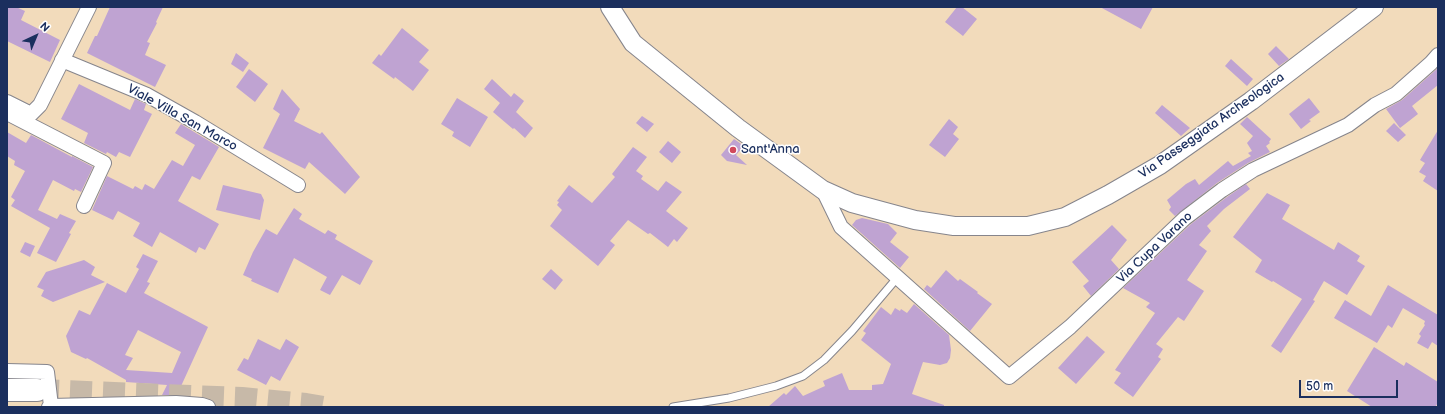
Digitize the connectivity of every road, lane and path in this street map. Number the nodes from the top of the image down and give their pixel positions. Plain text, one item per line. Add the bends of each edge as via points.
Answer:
1 (89, 7) edge
2 (610, 7) edge
3 (1374, 7) edge
4 (1438, 54) edge
5 (62, 60) junction
6 (7, 102) edge
7 (7, 113) edge
8 (298, 185) dead end
9 (823, 190) junction
10 (84, 206) dead end
11 (897, 278) junction
12 (7, 371) edge
13 (7, 390) edge
14 (46, 401) edge
15 (208, 407) edge
16 (673, 407) edge

1 - 5 street
2 - 9 street, Via Passeggiata Archeologica via 632,43 738,128
3 - 9 street, Via Passeggiata Archeologica via 1252,101 1160,165 1065,217 1028,226 954,226 915,220 852,203
4 - 11 street, Via Cupa Varano via 1396,94 1375,105 1348,125 1253,170 1222,190 1186,218 1070,327 1009,377
5 - 6 street via 40,105 31,114
5 - 8 street, Viale Villa San Marco via 147,96
7 - 10 street via 104,163
9 - 11 street, Via Cupa Varano via 841,228
11 - 16 lane via 852,332 824,360 803,376 728,398
12 - 14 street via 47,372
13 - 14 highway
14 - 15 street via 176,403

